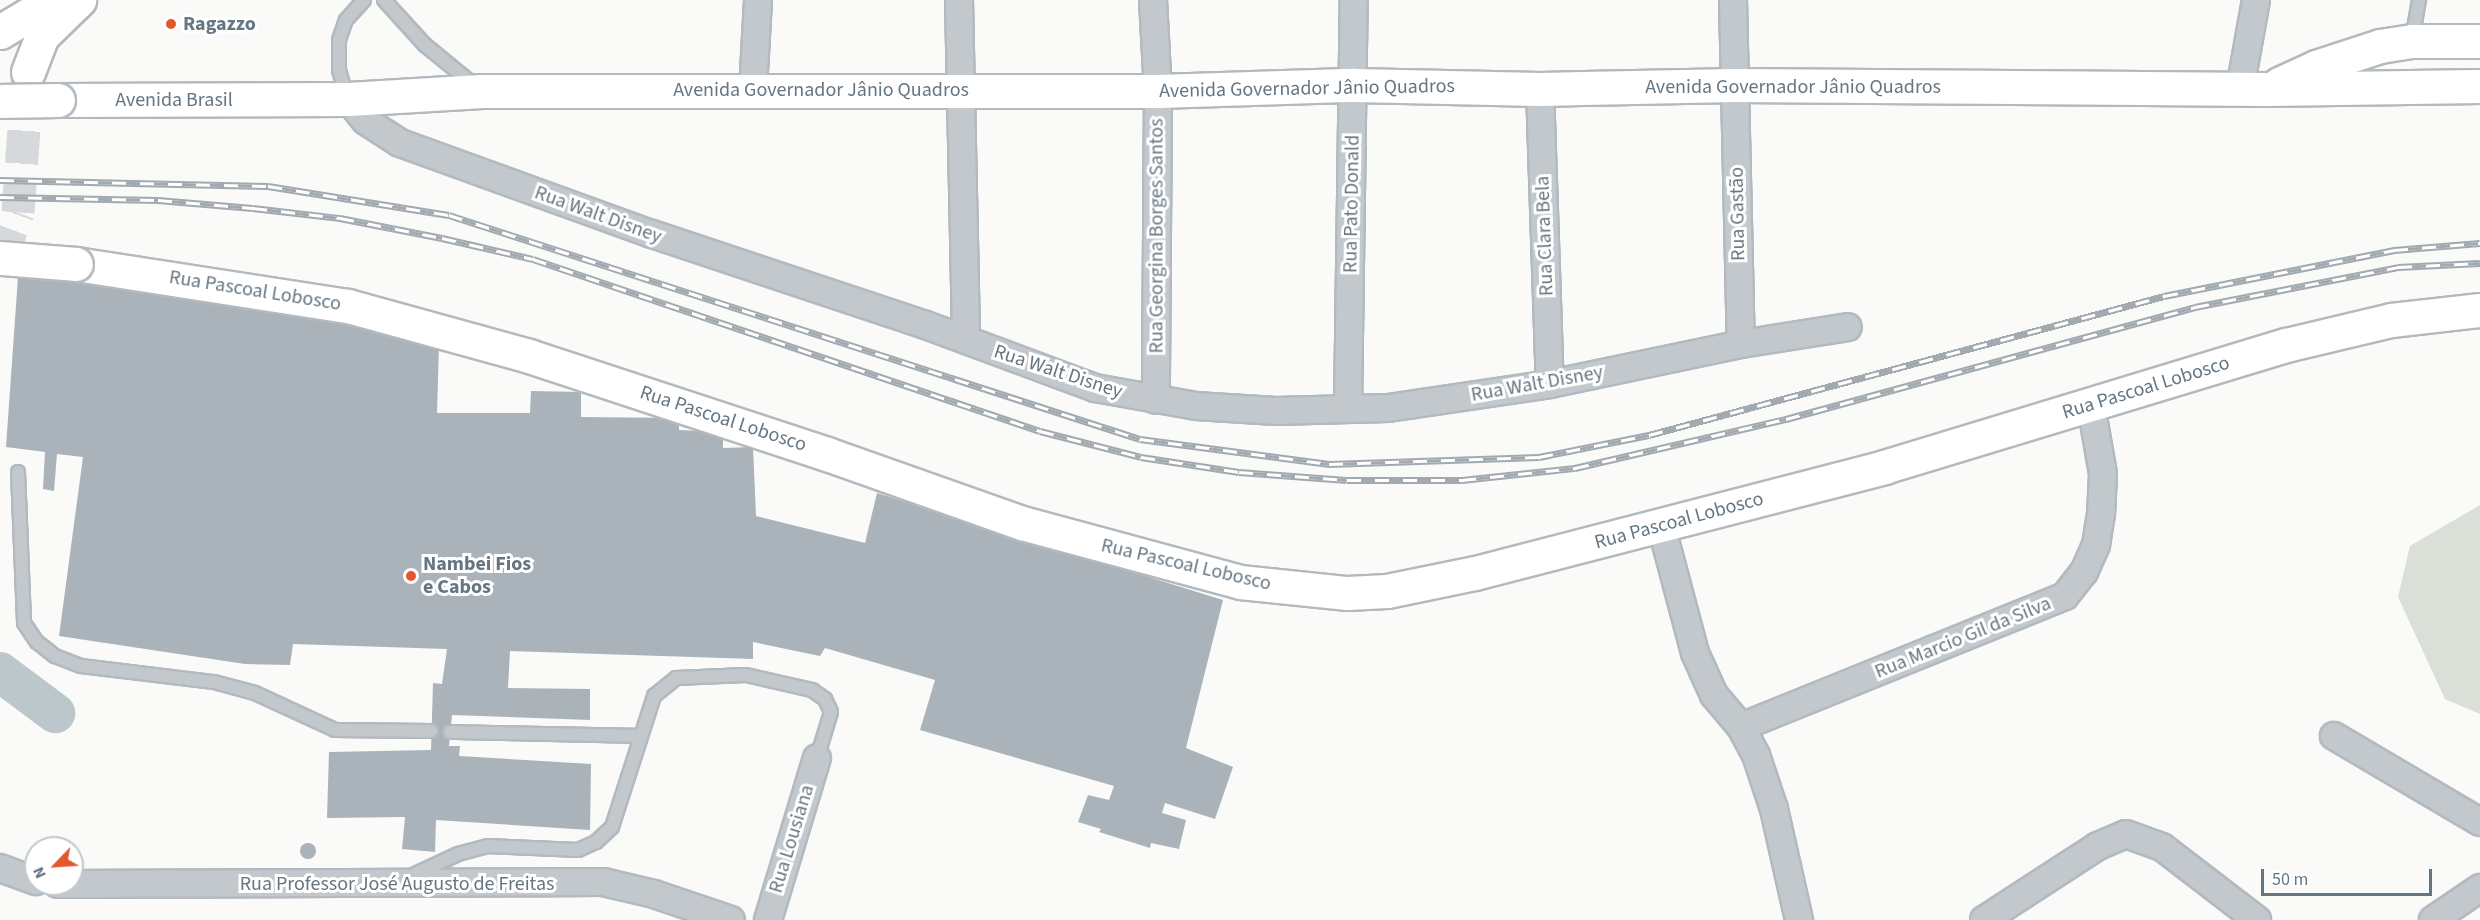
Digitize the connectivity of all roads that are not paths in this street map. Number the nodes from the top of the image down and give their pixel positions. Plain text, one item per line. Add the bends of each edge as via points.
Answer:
1 (53, 0) edge
2 (78, 0) edge
3 (364, 0) edge
4 (384, 0) edge
5 (758, 0) edge
6 (959, 0) edge
7 (1153, 0) edge
8 (1354, 0) edge
9 (1733, 0) edge
10 (2256, 0) edge
11 (2419, 0) edge
12 (0, 32) edge
13 (2423, 41) junction
14 (2480, 41) edge
15 (28, 72) tunnel mouth
16 (1354, 85) junction
17 (1735, 85) junction
18 (2480, 86) edge
19 (2425, 87) junction
20 (960, 89) junction
21 (1540, 89) junction
22 (2253, 89) junction
23 (753, 90) junction
24 (482, 91) junction
25 (1158, 91) junction
26 (348, 99) junction
27 (0, 101) edge
28 (0, 258) edge
29 (2480, 310) edge
30 (1848, 327) dead end
31 (966, 340) junction
32 (1741, 344) junction
33 (1550, 384) junction
34 (1156, 400) junction
35 (2091, 405) junction
36 (1348, 409) junction
37 (18, 472) dead end
38 (1661, 525) junction
39 (1741, 727) junction
40 (431, 731) dead end
41 (450, 732) dead end
42 (638, 736) junction
43 (2334, 736) dead end
44 (817, 758) joint
45 (2480, 822) edge
46 (0, 868) edge
47 (24, 876) edge
48 (399, 882) junction
49 (84, 884) edge
50 (2480, 888) edge
51 (731, 920) edge
52 (768, 920) edge
53 (1798, 920) edge
54 (1984, 920) edge
55 (2258, 920) edge
56 (2433, 920) edge

1 - 12 main road
2 - 15 main road via 42,36
3 - 26 lane via 346,20 339,40 339,70
4 - 24 lane via 425,45
5 - 23 street
6 - 20 street
7 - 25 street, Rua Georgina Borges Santos
8 - 16 street, Rua Pato Donald
9 - 17 street, Rua Gastão
10 - 22 street
11 - 13 lane
13 - 14 main road, Avenida Governador Jânio Quadros
13 - 19 main road
13 - 22 main road, Avenida Governador Jânio Quadros via 2339,58
16 - 21 main road, Avenida Governador Jânio Quadros
16 - 25 main road, Avenida Governador Jânio Quadros
16 - 36 street, Rua Pato Donald
17 - 21 main road, Avenida Governador Jânio Quadros
17 - 22 main road, Avenida Governador Jânio Quadros
17 - 32 street, Rua Gastão
18 - 19 main road, Avenida Governador Jânio Quadros
19 - 22 main road, Avenida Governador Jânio Quadros
20 - 23 main road, Avenida Governador Jânio Quadros
20 - 25 main road, Avenida Governador Jânio Quadros
20 - 31 street
21 - 33 street, Rua Clara Bela
23 - 24 main road, Avenida Governador Jânio Quadros
24 - 26 main road, Avenida Governador Jânio Quadros
25 - 34 street, Rua Georgina Borges Santos
26 - 27 main road, Avenida Brasil, bridge
26 - 31 street, Rua Walt Disney via 366,120 400,143 652,234
28 - 38 main road, Rua Pascoal Lobosco, bridge via 76,264 348,306 596,377 1022,523 1240,582 1347,593 1387,591
29 - 35 main road, Rua Pascoal Lobosco via 2391,320 2286,345
30 - 32 street, Rua Walt Disney
31 - 34 street, Rua Walt Disney via 1095,388
32 - 33 street, Rua Walt Disney
33 - 36 street, Rua Walt Disney via 1388,408
34 - 36 street, Rua Walt Disney via 1276,411
35 - 38 main road, Rua Pascoal Lobosco via 1884,467
35 - 39 street, Rua Marcio Gil da Silva via 2103,474 2101,515 2096,545 2084,572 2065,596
37 - 40 lane via 24,623 37,642 55,656 81,666 214,682 255,693 335,730
38 - 39 street via 1695,652 1714,695
39 - 53 street via 1774,810
41 - 42 lane
42 - 44 lane via 654,696 676,678 746,675 812,690 825,699 831,712
42 - 48 lane via 612,827 596,842 578,850 487,846 458,854
43 - 45 street
44 - 52 street, Rua Lousiana
46 - 47 street
48 - 49 street, Rua Professor José Augusto de Freitas
48 - 51 street, Rua Professor José Augusto de Freitas via 603,882 654,894
50 - 56 street
54 - 55 street via 2098,846 2126,834 2162,847

